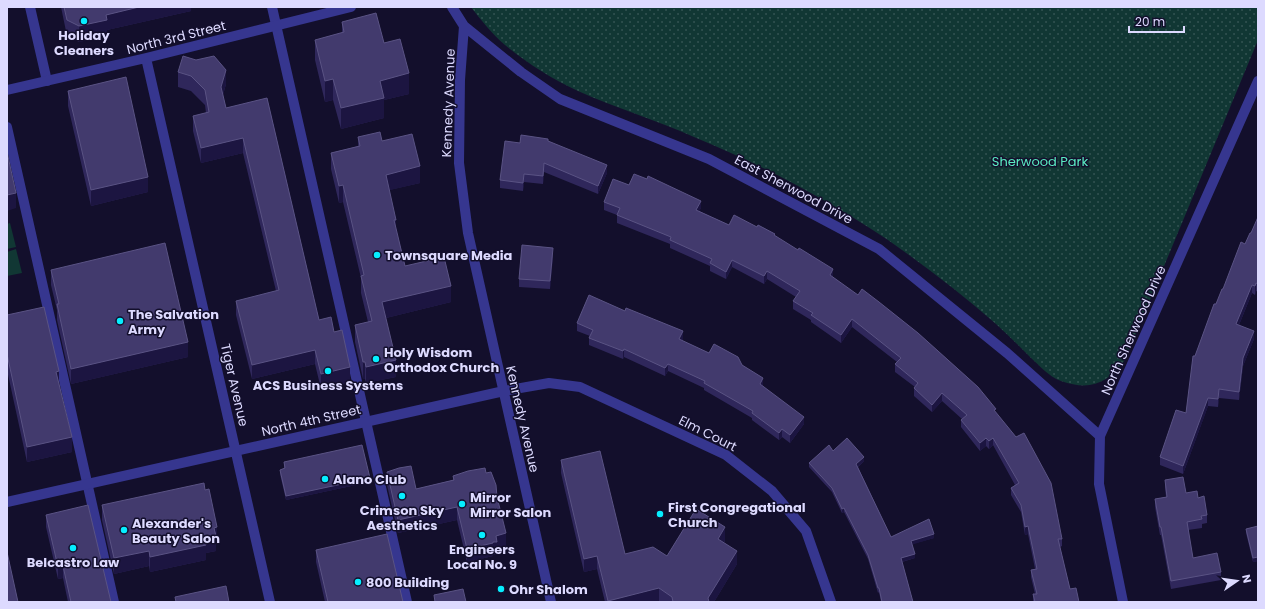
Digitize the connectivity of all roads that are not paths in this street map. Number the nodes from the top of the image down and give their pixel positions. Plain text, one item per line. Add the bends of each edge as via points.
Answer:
1 (30, 7) edge
2 (272, 7) edge
3 (350, 7) edge
4 (452, 7) edge
5 (276, 26) junction
6 (464, 26) junction
7 (146, 58) junction
8 (47, 80) junction
9 (1258, 82) edge
10 (7, 90) edge
11 (7, 127) edge
12 (504, 391) junction
13 (366, 422) junction
14 (1100, 436) junction
15 (236, 450) junction
16 (88, 484) junction
17 (7, 502) edge
18 (114, 602) edge
19 (270, 602) edge
20 (407, 602) edge
21 (551, 602) edge
22 (831, 602) edge
23 (1124, 602) edge

1 - 8 street
2 - 5 street
3 - 5 street, North 3rd Street
4 - 6 street, East Sherwood Drive
5 - 7 street, North 3rd Street
5 - 13 street
6 - 12 street, Kennedy Avenue via 460,80 459,163 468,233
6 - 14 street, East Sherwood Drive via 521,72 560,99 709,159 879,249 1007,353
7 - 8 street, North 3rd Street
7 - 15 street, Tiger Avenue
8 - 10 street, North 3rd Street
9 - 14 street, North Sherwood Drive
11 - 16 street
12 - 13 street, North 4th Street
12 - 21 street, Kennedy Avenue
12 - 22 street, Elm Court via 548,383 580,387 726,455 772,491 806,531
13 - 15 street, North 4th Street
13 - 20 street
14 - 23 street, North Sherwood Drive via 1099,484
15 - 16 street, North 4th Street
15 - 19 street, Tiger Avenue
16 - 17 street, North 4th Street
16 - 18 street

